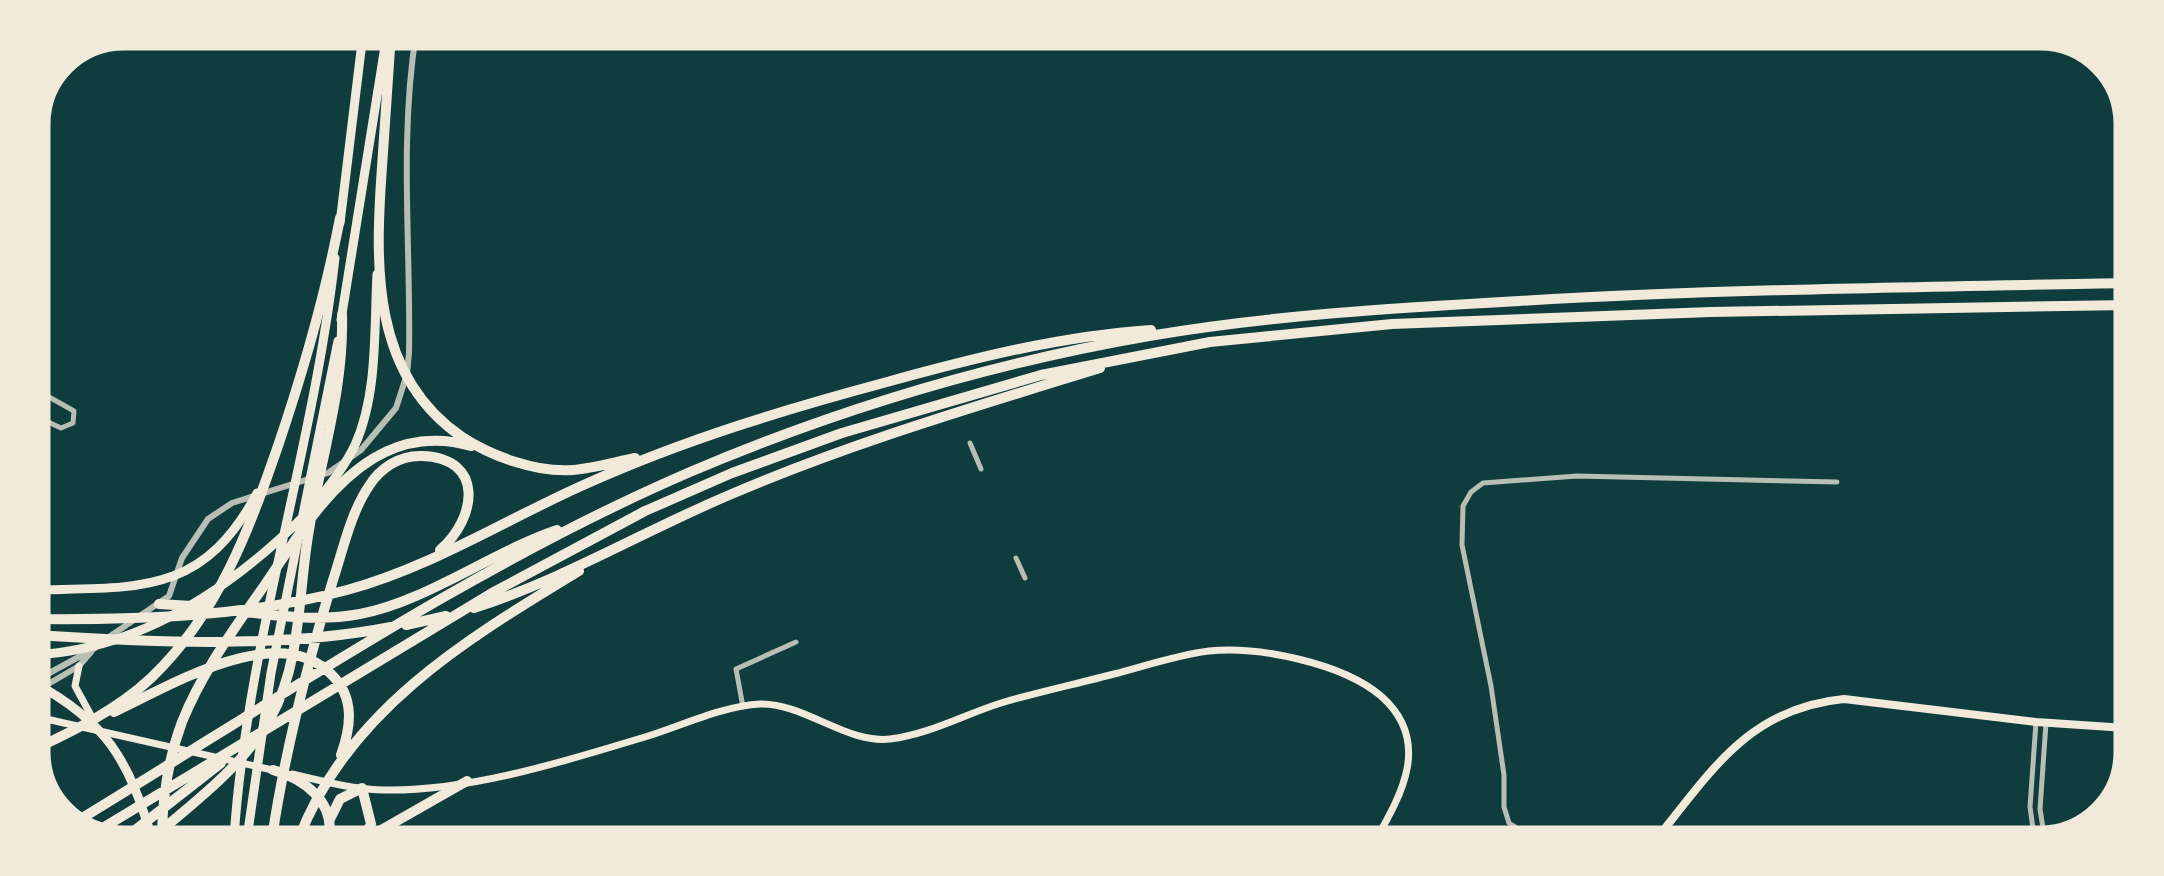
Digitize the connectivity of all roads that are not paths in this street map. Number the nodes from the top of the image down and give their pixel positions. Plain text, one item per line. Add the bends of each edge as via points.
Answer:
1 (362, 46) edge
2 (387, 46) edge
3 (388, 46) edge
4 (414, 46) edge
5 (340, 218) junction
6 (378, 253) junction
7 (2118, 283) edge
8 (2118, 305) edge
9 (342, 315) joint
10 (1208, 327) junction
11 (1154, 351) junction
12 (46, 395) edge
13 (46, 421) edge
14 (327, 428) junction
15 (280, 440) junction
16 (970, 443) dead end
17 (485, 450) junction
18 (666, 450) junction
19 (981, 469) dead end
20 (1837, 482) dead end
21 (587, 519) junction
22 (635, 538) junction
23 (1016, 558) dead end
24 (425, 561) junction
25 (1025, 578) dead end
26 (46, 589) edge
27 (159, 604) junction
28 (46, 619) edge
29 (46, 635) edge
30 (796, 642) dead end
31 (94, 648) junction
32 (46, 654) edge
33 (79, 666) junction
34 (46, 675) edge
35 (46, 685) edge
36 (46, 690) edge
37 (743, 707) junction
38 (288, 716) junction
39 (46, 719) edge
40 (2036, 722) junction
41 (2046, 723) junction
42 (85, 725) junction
43 (2118, 728) edge
44 (106, 732) junction
45 (46, 744) edge
46 (273, 770) junction
47 (333, 771) junction
48 (467, 781) junction
49 (362, 789) junction
50 (82, 818) edge
51 (329, 821) junction
52 (104, 827) edge
53 (135, 830) edge
54 (149, 830) edge
55 (161, 830) edge
56 (163, 830) edge
57 (235, 830) edge
58 (248, 830) edge
59 (273, 830) edge
60 (303, 830) edge
61 (329, 830) edge
62 (368, 830) edge
63 (379, 830) edge
64 (1381, 830) edge
65 (1520, 830) edge
66 (1663, 830) edge
67 (2033, 830) edge
68 (2043, 830) edge

1 - 5 highway
2 - 9 highway
3 - 6 highway
4 - 27 street via 404,195 409,353 396,408 361,450 328,473 232,503 208,519 181,558 169,596
5 - 15 highway via 320,318
5 - 57 highway via 328,316 257,671
6 - 17 highway via 391,345 417,396 452,430
6 - 32 highway via 364,415 344,466 311,509 271,548 217,589 134,633 80,650
7 - 10 highway via 1710,290 1392,308
8 - 11 highway via 1710,312 1392,324 1267,334
9 - 14 highway via 341,372
10 - 18 highway via 1092,336 1004,352 808,404
10 - 21 highway via 1057,354 909,394 752,448
11 - 22 highway via 881,437 727,495
11 - 38 highway via 931,405 721,478 545,562
12 - 13 street via 74,411 73,423 61,428
14 - 55 highway via 281,696 248,749
14 - 58 highway via 271,673
15 - 26 highway via 260,489 240,522 216,551 184,573 131,586
15 - 42 highway via 237,555 199,623 148,681
16 - 19 street
17 - 18 highway via 570,471
17 - 56 highway via 429,440 392,449 358,469 305,527 221,648 192,699 170,761
18 - 24 highway via 588,482
20 - 65 street via 1577,476 1483,483 1471,492 1463,506 1462,545 1491,686 1504,807 1509,823
21 - 27 highway via 511,547 404,600 362,614 300,618
21 - 50 highway via 342,659
22 - 29 highway via 494,601 385,629 236,640
22 - 47 highway via 505,617 424,674 372,721
23 - 25 street
24 - 28 highway via 348,590 263,606 126,618
24 - 59 highway via 459,530 469,506 468,490 453,465 422,456 406,457 377,474 360,503 306,676
27 - 31 street
30 - 37 street via 736,669
31 - 33 street
31 - 34 street
33 - 35 street
33 - 44 main road via 75,686 80,700
36 - 54 highway via 103,733 127,769
37 - 48 main road via 569,759
37 - 64 main road via 760,704 793,709 885,740 916,736 998,704 1210,651 1248,651 1331,667 1367,684 1392,705 1406,736 1410,765 1403,793
38 - 52 highway
38 - 53 highway
39 - 44 main road
40 - 41 main road
40 - 66 main road via 1844,699 1805,705 1773,717 1729,752
40 - 67 street via 2030,807
41 - 43 main road
41 - 68 street via 2040,809
42 - 45 highway
42 - 47 highway via 237,658 266,653 300,656 327,670 349,706 348,732
44 - 46 main road
46 - 49 main road
46 - 51 highway via 310,788
47 - 60 highway
48 - 49 main road via 423,788
48 - 63 highway
49 - 51 highway via 340,799
49 - 62 highway
51 - 61 highway

